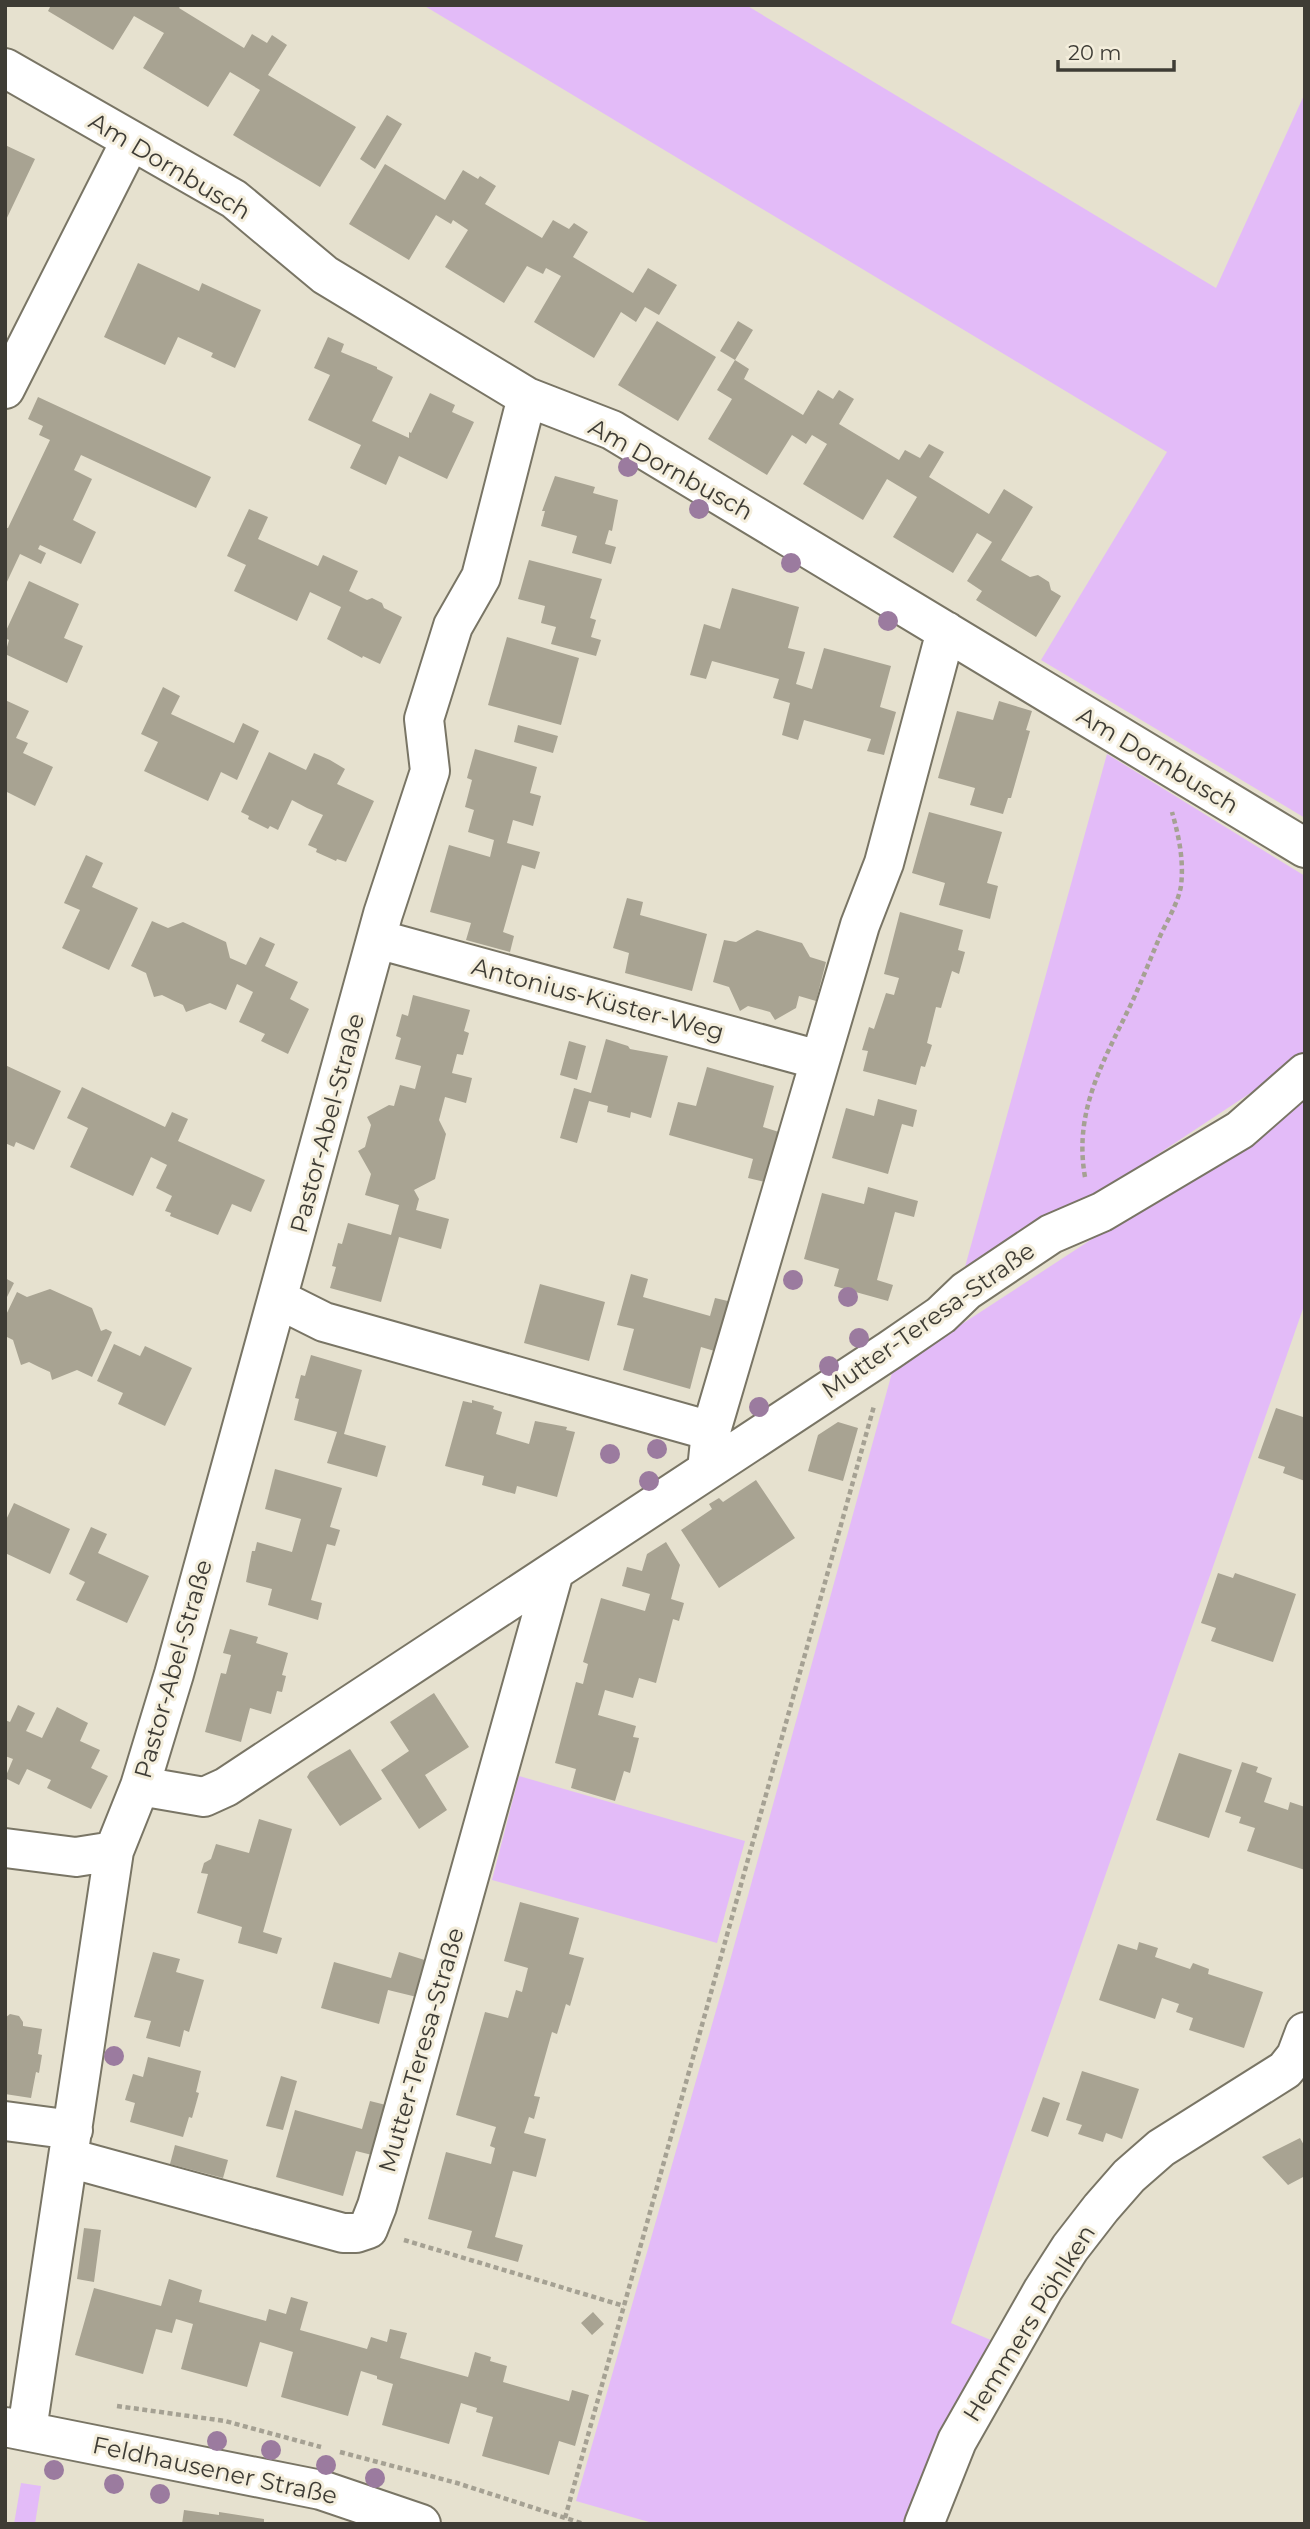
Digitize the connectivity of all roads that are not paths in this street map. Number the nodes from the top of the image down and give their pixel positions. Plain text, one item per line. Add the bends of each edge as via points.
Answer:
1 (5, 68) edge
2 (130, 142) junction
3 (5, 389) edge
4 (527, 397) junction
5 (946, 631) junction
6 (1305, 848) edge
7 (377, 939) junction
8 (819, 1060) junction
9 (1305, 1073) edge
10 (278, 1299) junction
11 (711, 1431) junction
12 (706, 1470) junction
13 (554, 1572) junction
14 (140, 1786) junction
15 (5, 1848) edge
16 (114, 1851) junction
17 (1302, 2049) edge
18 (5, 2121) edge
19 (71, 2144) junction
20 (16, 2428) edge
21 (421, 2524) edge
22 (924, 2524) edge

1 - 2 street, Am Dornbusch
2 - 3 street
2 - 4 street, Am Dornbusch via 234,199 325,275
4 - 5 street, Am Dornbusch via 612,430
4 - 7 street, Pastor-Abel-Straße via 481,577 453,626 424,719 430,771
5 - 6 street, Am Dornbusch
5 - 8 street via 884,863
7 - 8 street, Antonius-Küster-Weg
7 - 10 street, Pastor-Abel-Straße
8 - 11 street
9 - 12 street, Mutter-Teresa-Straße via 1240,1130 1102,1212 1051,1234 890,1350
10 - 11 street via 324,1322
10 - 14 street, Pastor-Abel-Straße
11 - 12 street
12 - 13 street, Mutter-Teresa-Straße
13 - 14 street, Mutter-Teresa-Straße via 226,1787 204,1797
13 - 19 street, Mutter-Teresa-Straße via 368,2229 343,2233
14 - 16 street, Pastor-Abel-Straße
15 - 16 street via 76,1857
16 - 19 street
17 - 22 street, Hemmers Pöhlken via 1285,2070 1161,2148 1101,2208 1043,2290 957,2441
18 - 19 street
19 - 20 street
20 - 21 street, Feldhausener Straße via 321,2490

